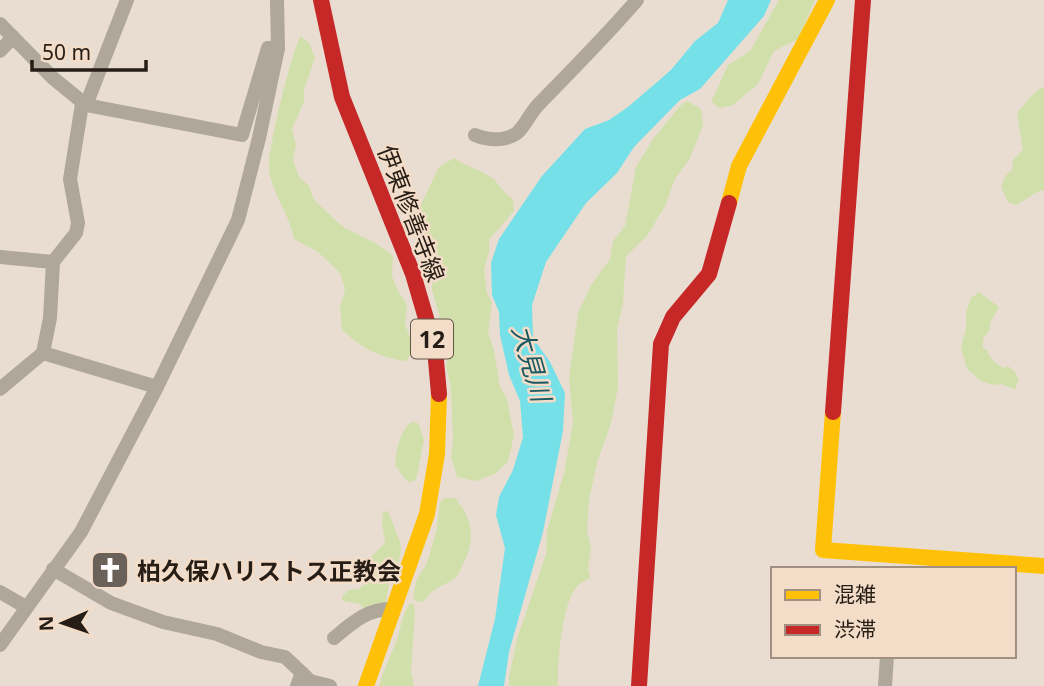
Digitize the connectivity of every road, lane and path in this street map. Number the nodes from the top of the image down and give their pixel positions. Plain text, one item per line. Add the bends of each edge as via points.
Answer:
1 (127, 0) edge
2 (277, 0) edge
3 (321, 0) edge
4 (637, 0) edge
5 (827, 0) edge
6 (863, 0) edge
7 (0, 24) edge
8 (13, 37) junction
9 (278, 48) junction
10 (0, 51) edge
11 (84, 104) junction
12 (475, 135) dead end
13 (0, 257) edge
14 (53, 262) junction
15 (43, 353) junction
16 (157, 387) junction
17 (0, 389) edge
18 (895, 562) edge
19 (1044, 566) edge
20 (53, 569) junction
21 (0, 593) edge
22 (26, 607) junction
23 (393, 609) junction
24 (334, 638) dead end
25 (0, 645) edge
26 (887, 658) edge
27 (299, 680) edge
28 (330, 686) edge
29 (366, 686) edge
30 (639, 686) edge
31 (885, 686) edge

1 - 11 street
2 - 9 street
3 - 23 street, 伊東修善寺線 / 12 via 342,97 413,274 435,349 437,454 427,514
4 - 12 street via 516,133 492,139
5 - 30 street via 739,166 709,274 664,332
6 - 18 street via 823,550
7 - 8 street
8 - 10 street
8 - 11 street
9 - 11 street via 268,48 242,135
9 - 16 street via 238,219
11 - 14 street via 70,179 78,226
13 - 14 street
14 - 15 street
15 - 16 street
15 - 17 street
16 - 20 street via 81,532
18 - 19 street
20 - 22 street
20 - 27 street via 111,603 285,657
21 - 22 street
22 - 25 street
23 - 24 street via 366,614
23 - 29 street, 伊東修善寺線 / 12
26 - 31 street
27 - 28 street

